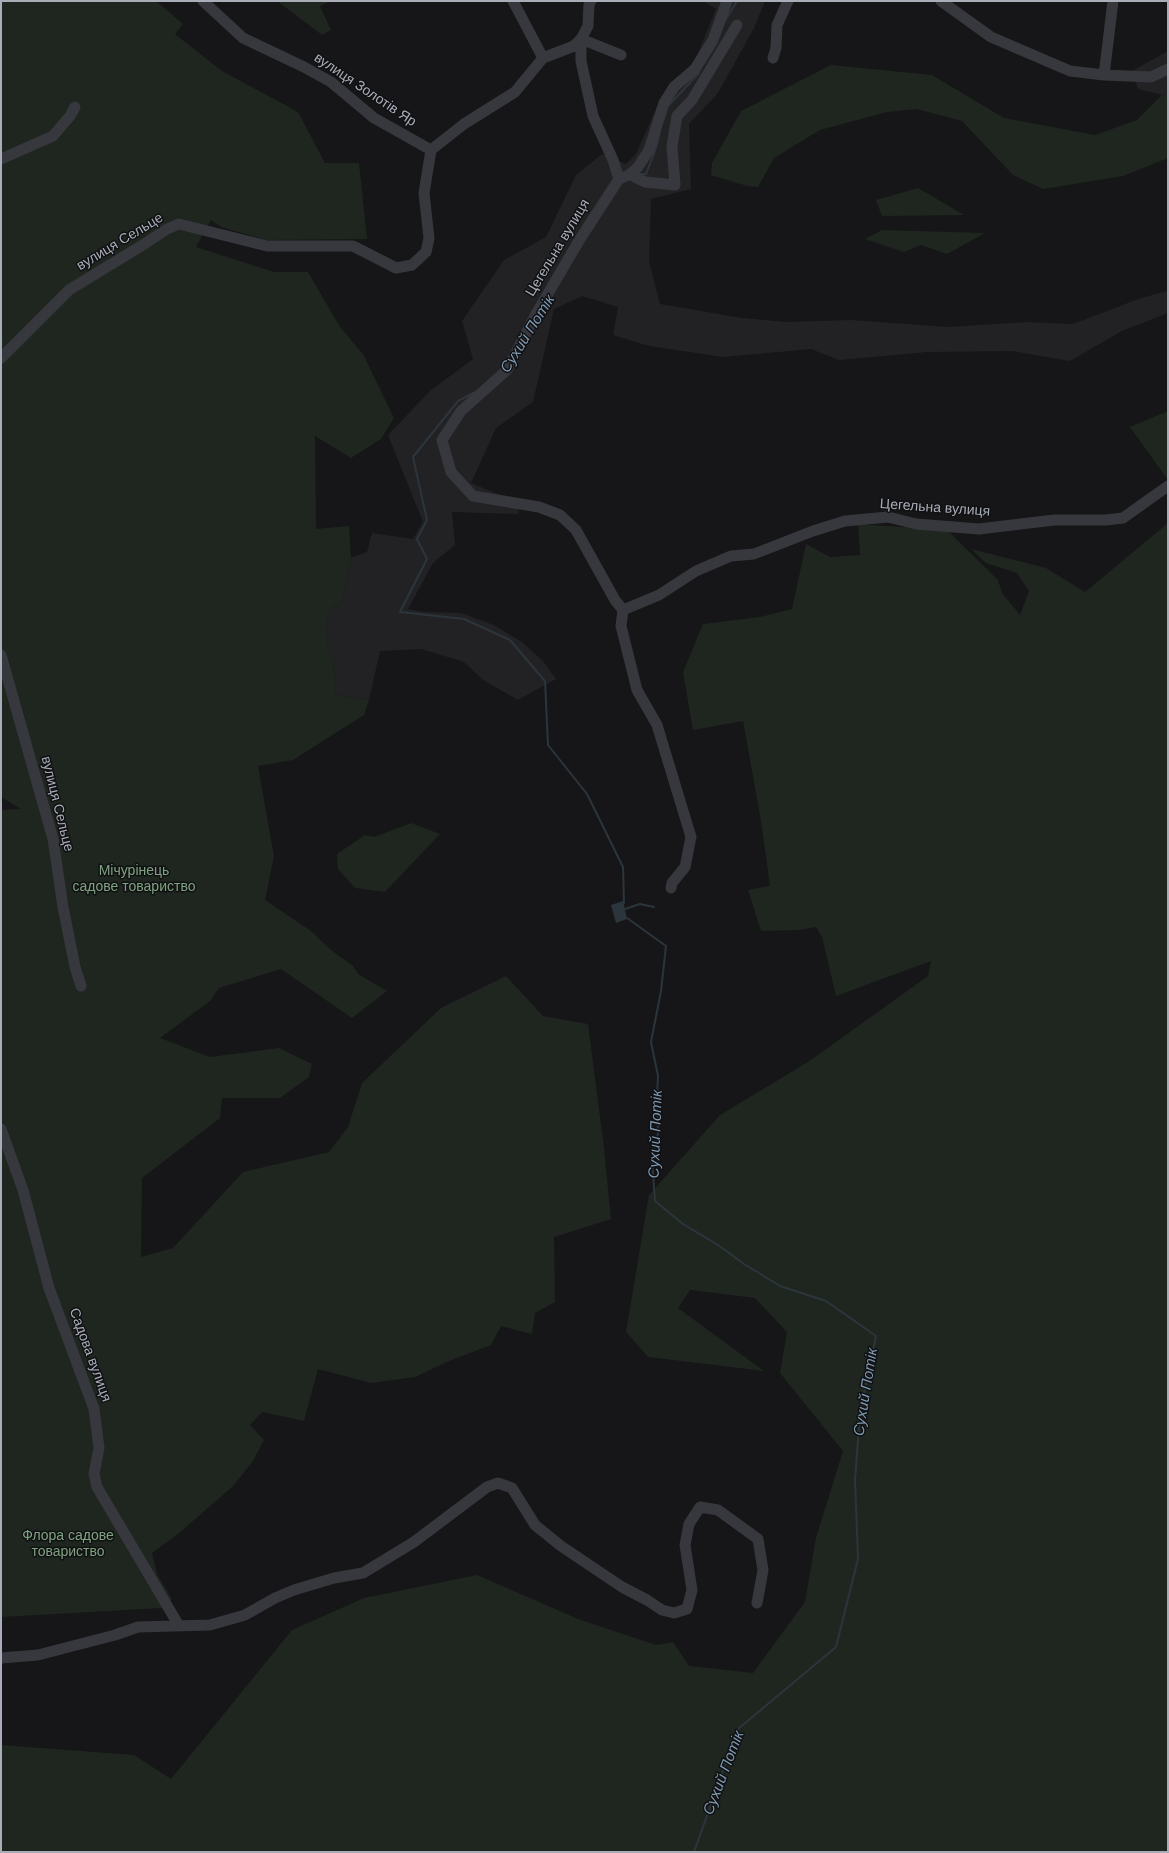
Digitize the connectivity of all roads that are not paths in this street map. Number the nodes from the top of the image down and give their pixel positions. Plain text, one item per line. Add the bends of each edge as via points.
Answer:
1 (203, 1) edge
2 (513, 1) edge
3 (727, 1) edge
4 (788, 1) edge
5 (941, 1) edge
6 (1112, 1) edge
7 (589, 2) edge
8 (737, 25) dead end
9 (581, 39) junction
10 (621, 55) dead end
11 (543, 58) junction
12 (773, 58) dead end
13 (1168, 69) edge
14 (1104, 75) junction
15 (75, 107) dead end
16 (431, 150) junction
17 (1, 159) edge
18 (632, 176) dead end
19 (619, 179) junction
20 (1, 358) edge
21 (1168, 486) edge
22 (623, 610) junction
23 (1, 655) edge
24 (671, 888) dead end
25 (81, 986) dead end
26 (1, 1129) edge
27 (757, 1602) dead end
28 (178, 1624) junction
29 (1, 1658) edge

1 - 16 street, вулиця Золотів Яр via 243,38 304,66 331,82 374,118
2 - 11 street
3 - 19 street, Цегельна вулиця via 713,40 695,69 674,87 664,103 649,150 642,162 629,175
4 - 12 street via 777,25
5 - 14 street via 991,37 1010,46 1070,71
6 - 14 street
7 - 9 street via 588,26
8 - 18 street via 692,100 677,116 672,146 675,185 645,182
9 - 10 street
9 - 11 street via 574,46
9 - 19 street via 581,60 593,116
11 - 16 street via 515,92 464,124
13 - 14 street via 1151,77
15 - 17 street via 52,136
16 - 20 street, вулиця Сельце via 424,193 428,238 426,252 412,265 396,268 353,246 267,246 179,224 69,290
19 - 22 street, Цегельна вулиця via 572,252 507,370 461,411 442,440 451,472 473,496 539,507 560,514 576,530
21 - 22 street, Цегельна вулиця via 1123,518 1054,520 979,529 916,524 888,517 845,521 754,554 731,556 696,571 660,595
22 - 24 street via 621,626 638,690 657,725 691,837 685,867
23 - 25 street, вулиця Сельце via 53,839 65,914
26 - 28 street, Садова вулиця via 23,1190 49,1288 94,1409 99,1448 94,1474 97,1487
27 - 28 street via 763,1570 758,1539 718,1510 700,1507 689,1524 685,1545 692,1590 687,1609 674,1613 662,1610 622,1588 561,1546 535,1524 512,1488 498,1484 487,1487 414,1542 363,1573 334,1578 294,1590 244,1615 210,1625
28 - 29 street via 138,1627 38,1655

